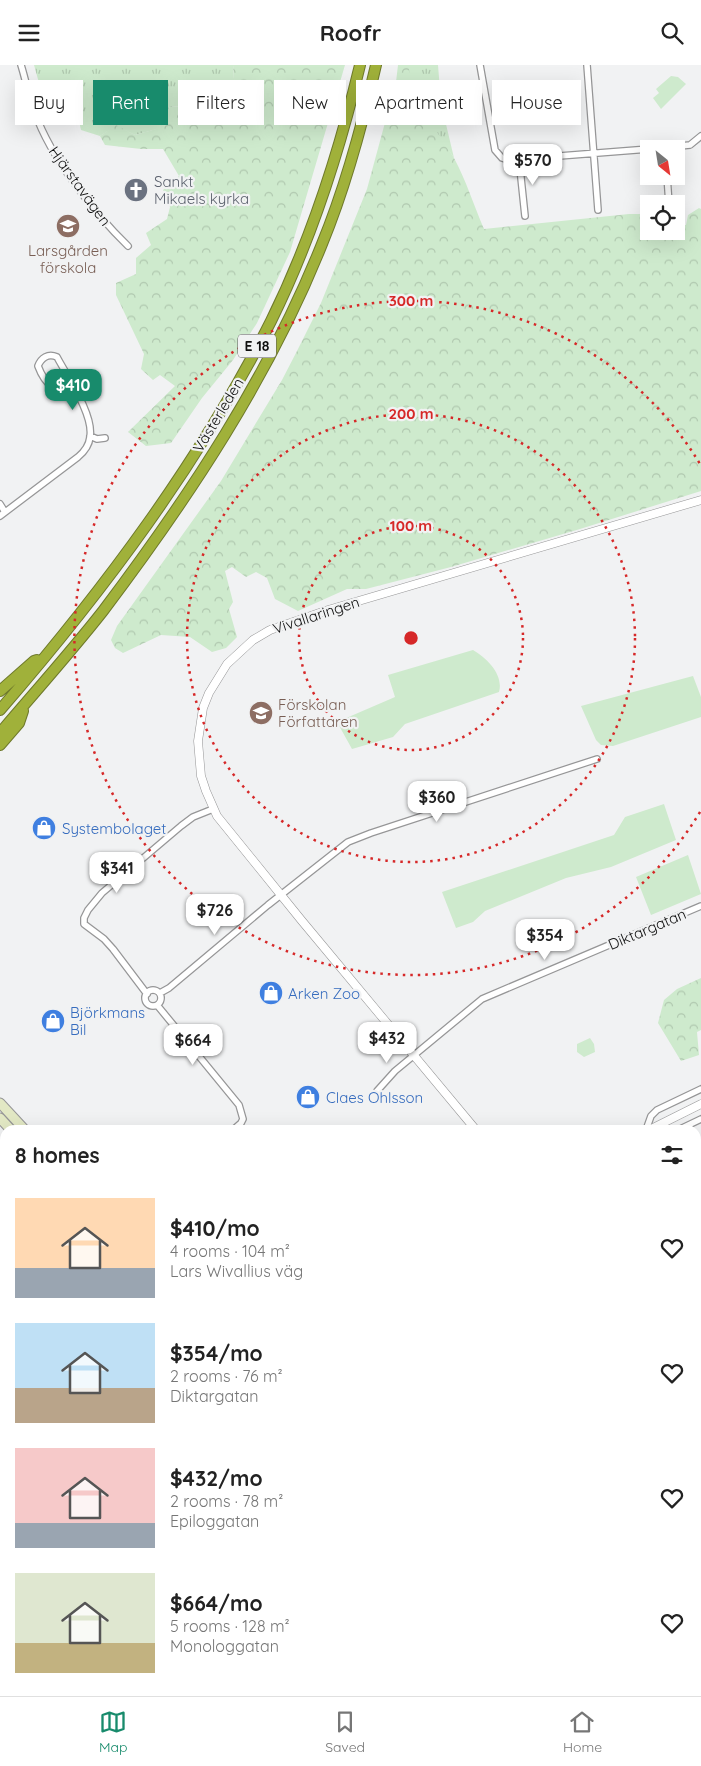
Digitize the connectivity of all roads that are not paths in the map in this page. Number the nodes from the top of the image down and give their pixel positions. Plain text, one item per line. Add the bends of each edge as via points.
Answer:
1 (21, 65) edge
2 (360, 65) edge
3 (376, 65) edge
4 (480, 65) edge
5 (587, 65) edge
6 (701, 136) edge
7 (685, 146) edge
8 (640, 150) edge
9 (594, 153) junction
10 (520, 159) junction
11 (598, 210) dead end
12 (525, 216) dead end
13 (128, 246) dead end
14 (76, 393) junction
15 (90, 436) junction
16 (105, 438) dead end
17 (701, 500) edge
18 (0, 504) edge
19 (3, 514) edge
20 (42, 661) junction
21 (0, 691) edge
22 (25, 704) junction
23 (0, 710) edge
24 (0, 733) edge
25 (0, 745) edge
26 (597, 759) dead end
27 (213, 809) junction
28 (282, 895) junction
29 (701, 907) edge
30 (160, 993) junction
31 (147, 994) junction
32 (157, 1005) junction
33 (414, 1056) junction
34 (701, 1089) edge
35 (377, 1091) dead end
36 (0, 1103) edge
37 (701, 1105) edge
38 (701, 1119) edge
39 (20, 1125) edge
40 (239, 1125) edge
41 (472, 1125) edge
42 (649, 1125) edge
43 (659, 1125) edge
44 (688, 1125) edge

1 - 13 street, Hjärstavägen via 35,113 56,156
2 - 20 highway, Västerleden / E 18 via 337,153 315,218 263,336 171,488 108,577
3 - 22 highway, Västerleden / E 18 via 354,153 330,225 269,358 232,423 158,535 102,612
4 - 10 street via 495,150 502,159
5 - 9 street
6 - 7 street
8 - 9 street
9 - 10 street
9 - 11 street
10 - 12 street
14 - 14 street via 66,393 48,385 38,366 40,360 52,355 57,357
14 - 15 street via 88,419
15 - 16 street
15 - 19 street via 84,452
17 - 27 street, Vivallaringen via 320,612 260,635 227,664 203,709 199,758 201,776
18 - 19 street
20 - 21 highway, E 18 via 34,661
20 - 23 highway, Västerleden / E 18
22 - 24 highway, Västerleden / E 18
22 - 25 highway, E 18 via 19,723
26 - 28 street via 357,838
27 - 28 street, Vivallaringen
27 - 31 street via 181,826 102,893 84,918 84,924 113,949
28 - 30 street
28 - 33 street, Vivallaringen
29 - 33 street, Diktargatan via 482,999
30 - 31 street via 153,990
30 - 32 street via 162,999
31 - 32 street via 145,1000 148,1004
32 - 40 street via 239,1105 243,1119
33 - 35 street, Diktargatan
33 - 41 street, Vivallaringen
34 - 42 street via 657,1110 650,1116
36 - 39 main road
37 - 43 street
38 - 44 street

